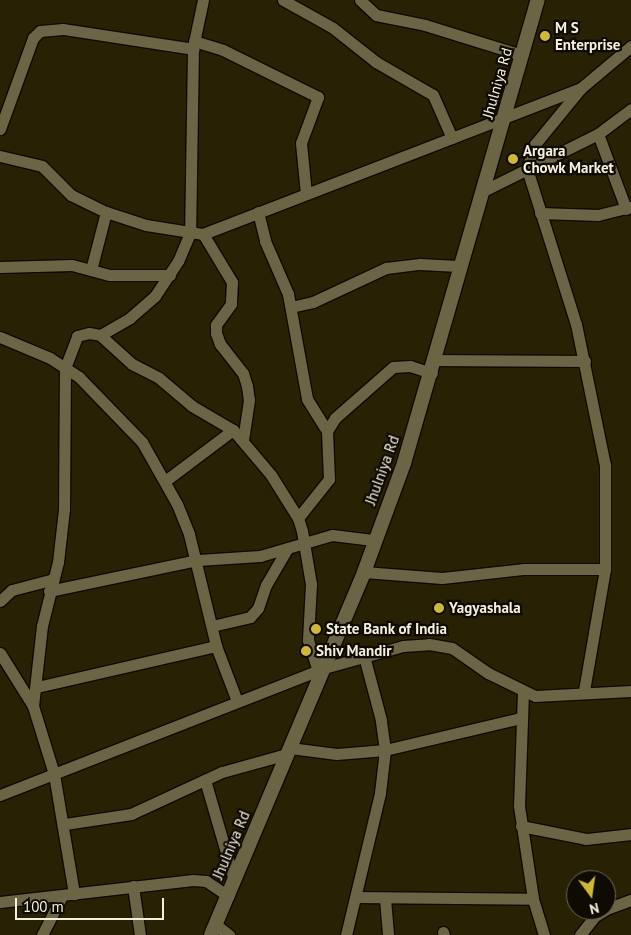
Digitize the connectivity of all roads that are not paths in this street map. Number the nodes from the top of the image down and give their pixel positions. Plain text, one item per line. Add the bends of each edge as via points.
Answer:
1 (203, 0) edge
2 (283, 0) edge
3 (360, 0) edge
4 (538, 0) edge
5 (194, 45) junction
6 (631, 46) edge
7 (522, 55) junction
8 (581, 88) junction
9 (631, 109) edge
10 (504, 119) junction
11 (0, 129) edge
12 (598, 134) junction
13 (452, 138) junction
14 (0, 156) edge
15 (526, 169) junction
16 (485, 190) junction
17 (306, 194) junction
18 (629, 208) edge
19 (106, 212) junction
20 (258, 212) junction
21 (540, 213) junction
22 (190, 234) junction
23 (203, 234) junction
24 (458, 266) junction
25 (0, 267) edge
26 (91, 270) junction
27 (170, 275) junction
28 (291, 307) junction
29 (100, 335) junction
30 (0, 337) edge
31 (585, 361) junction
32 (434, 366) junction
33 (65, 368) junction
34 (233, 430) junction
35 (327, 431) junction
36 (243, 440) junction
37 (165, 481) junction
38 (298, 518) junction
39 (373, 540) junction
40 (304, 541) junction
41 (287, 548) junction
42 (198, 560) junction
43 (605, 569) junction
44 (364, 572) junction
45 (54, 579) junction
46 (49, 591) junction
47 (0, 601) edge
48 (212, 626) junction
49 (216, 646) junction
50 (0, 653) edge
51 (364, 656) junction
52 (321, 669) junction
53 (37, 687) junction
54 (584, 691) junction
55 (631, 691) edge
56 (523, 692) junction
57 (237, 701) junction
58 (33, 706) junction
59 (520, 718) junction
60 (385, 750) junction
61 (289, 751) junction
62 (54, 774) junction
63 (205, 780) junction
64 (0, 795) edge
65 (65, 824) junction
66 (521, 826) junction
67 (631, 834) edge
68 (234, 880) junction
69 (133, 886) junction
70 (74, 894) junction
71 (62, 896) junction
72 (228, 896) junction
73 (356, 897) junction
74 (385, 899) junction
75 (533, 899) junction
76 (631, 900) edge
77 (0, 902) edge
78 (616, 906) edge
79 (592, 920) edge
80 (213, 930) edge
81 (42, 935) edge
82 (140, 935) edge
83 (229, 935) edge
84 (346, 935) edge
85 (388, 935) edge
86 (544, 935) edge
87 (580, 935) edge

1 - 5 street
2 - 13 street via 333,28 376,62 433,95
3 - 7 street via 376,15
4 - 7 street, Jhulniya Rd
5 - 11 street via 63,29 40,31 33,38
5 - 17 street via 224,50 318,97 301,144
5 - 22 street
6 - 8 street
7 - 10 street, Jhulniya Rd
8 - 10 street
8 - 15 street via 535,144
9 - 12 street
10 - 13 street
10 - 16 street, Jhulniya Rd
12 - 15 street
12 - 18 street
13 - 17 street
14 - 19 street via 42,166 71,195
15 - 16 street
15 - 21 street
16 - 24 street, Jhulniya Rd
17 - 20 street
18 - 21 street via 598,215
19 - 22 street
19 - 26 street
20 - 23 street
20 - 28 street via 265,241
21 - 31 street
22 - 23 street
22 - 27 street
23 - 36 street via 232,282 230,304 216,325 216,333 247,386 249,400
24 - 28 street via 420,264 386,268 313,302
24 - 32 street, Jhulniya Rd
25 - 26 street via 72,264
26 - 27 street via 110,275
27 - 29 street via 144,308
28 - 35 street via 307,398
29 - 33 street via 77,336
29 - 34 street via 132,364 159,378 192,406
30 - 33 street via 50,358
31 - 32 street
31 - 43 street via 605,465
32 - 35 street via 393,367 346,406
32 - 39 street, Jhulniya Rd via 404,464
33 - 37 street via 130,426
33 - 45 street via 64,509
34 - 36 street
34 - 37 street
35 - 38 street via 329,479
36 - 38 street via 271,475
37 - 42 street
38 - 40 street
39 - 40 street via 332,535
39 - 44 street, Jhulniya Rd
40 - 41 street
40 - 52 street via 311,584 306,626
41 - 42 street via 260,556
41 - 48 street via 266,585 258,608 250,617
42 - 46 street
42 - 48 street
43 - 44 street via 523,568 442,578
43 - 54 street
44 - 52 street, Jhulniya Rd
45 - 46 street
45 - 47 street via 12,590
46 - 53 street
48 - 49 street
49 - 53 street
49 - 57 street
50 - 58 street
51 - 52 street
51 - 56 street via 411,645 452,648
51 - 60 street via 381,720
52 - 57 street
52 - 61 street, Jhulniya Rd
53 - 58 street
54 - 55 street
54 - 56 street via 542,696
56 - 59 street
57 - 62 street
58 - 62 street
59 - 60 street
59 - 66 street
60 - 61 street via 337,754
60 - 73 street via 380,793
61 - 63 street
61 - 68 street, Jhulniya Rd
62 - 64 street
62 - 65 street
63 - 65 street via 131,814
63 - 68 street
65 - 70 street
66 - 67 street via 586,839
66 - 75 street
68 - 72 street, Jhulniya Rd
69 - 70 street
69 - 72 street via 206,881
69 - 82 street
70 - 71 street
71 - 77 street
71 - 81 street
72 - 80 street, Jhulniya Rd
73 - 74 street
73 - 84 street
74 - 75 street
74 - 85 street
75 - 86 street
76 - 78 street
79 - 87 street
80 - 83 street

